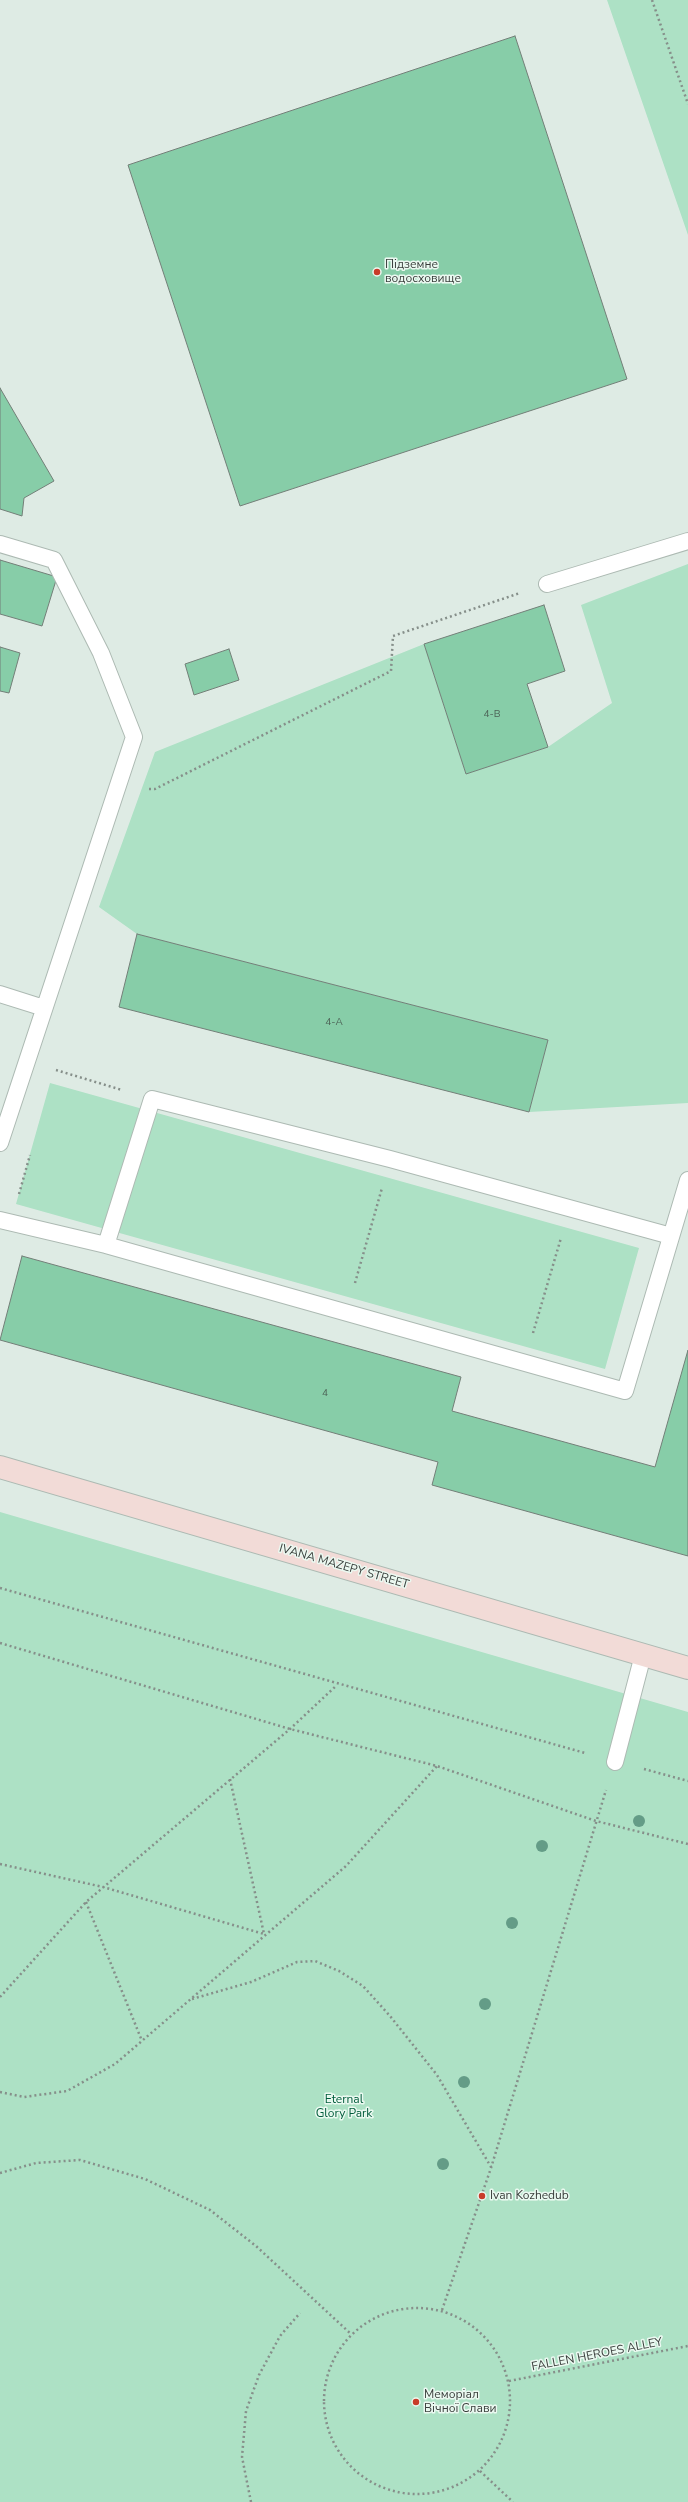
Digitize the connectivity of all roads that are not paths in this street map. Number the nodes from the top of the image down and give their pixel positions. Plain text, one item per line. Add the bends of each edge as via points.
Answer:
1 (688, 541) edge
2 (0, 544) edge
3 (547, 584) road end
4 (0, 994) edge
5 (44, 1008) junction
6 (0, 1143) edge
7 (688, 1180) edge
8 (0, 1220) edge
9 (671, 1236) junction
10 (106, 1245) junction
11 (0, 1467) edge
12 (644, 1655) junction
13 (688, 1668) edge
14 (615, 1762) road end

1 - 3 lane
2 - 5 lane via 54,560 101,653 134,737
4 - 5 lane
5 - 6 lane
7 - 9 lane
8 - 10 lane
9 - 10 lane via 390,1159 152,1099
9 - 10 lane via 625,1391
11 - 12 main road, IVANA MAZEPY STREET
12 - 13 main road, IVANA MAZEPY STREET
12 - 14 lane

